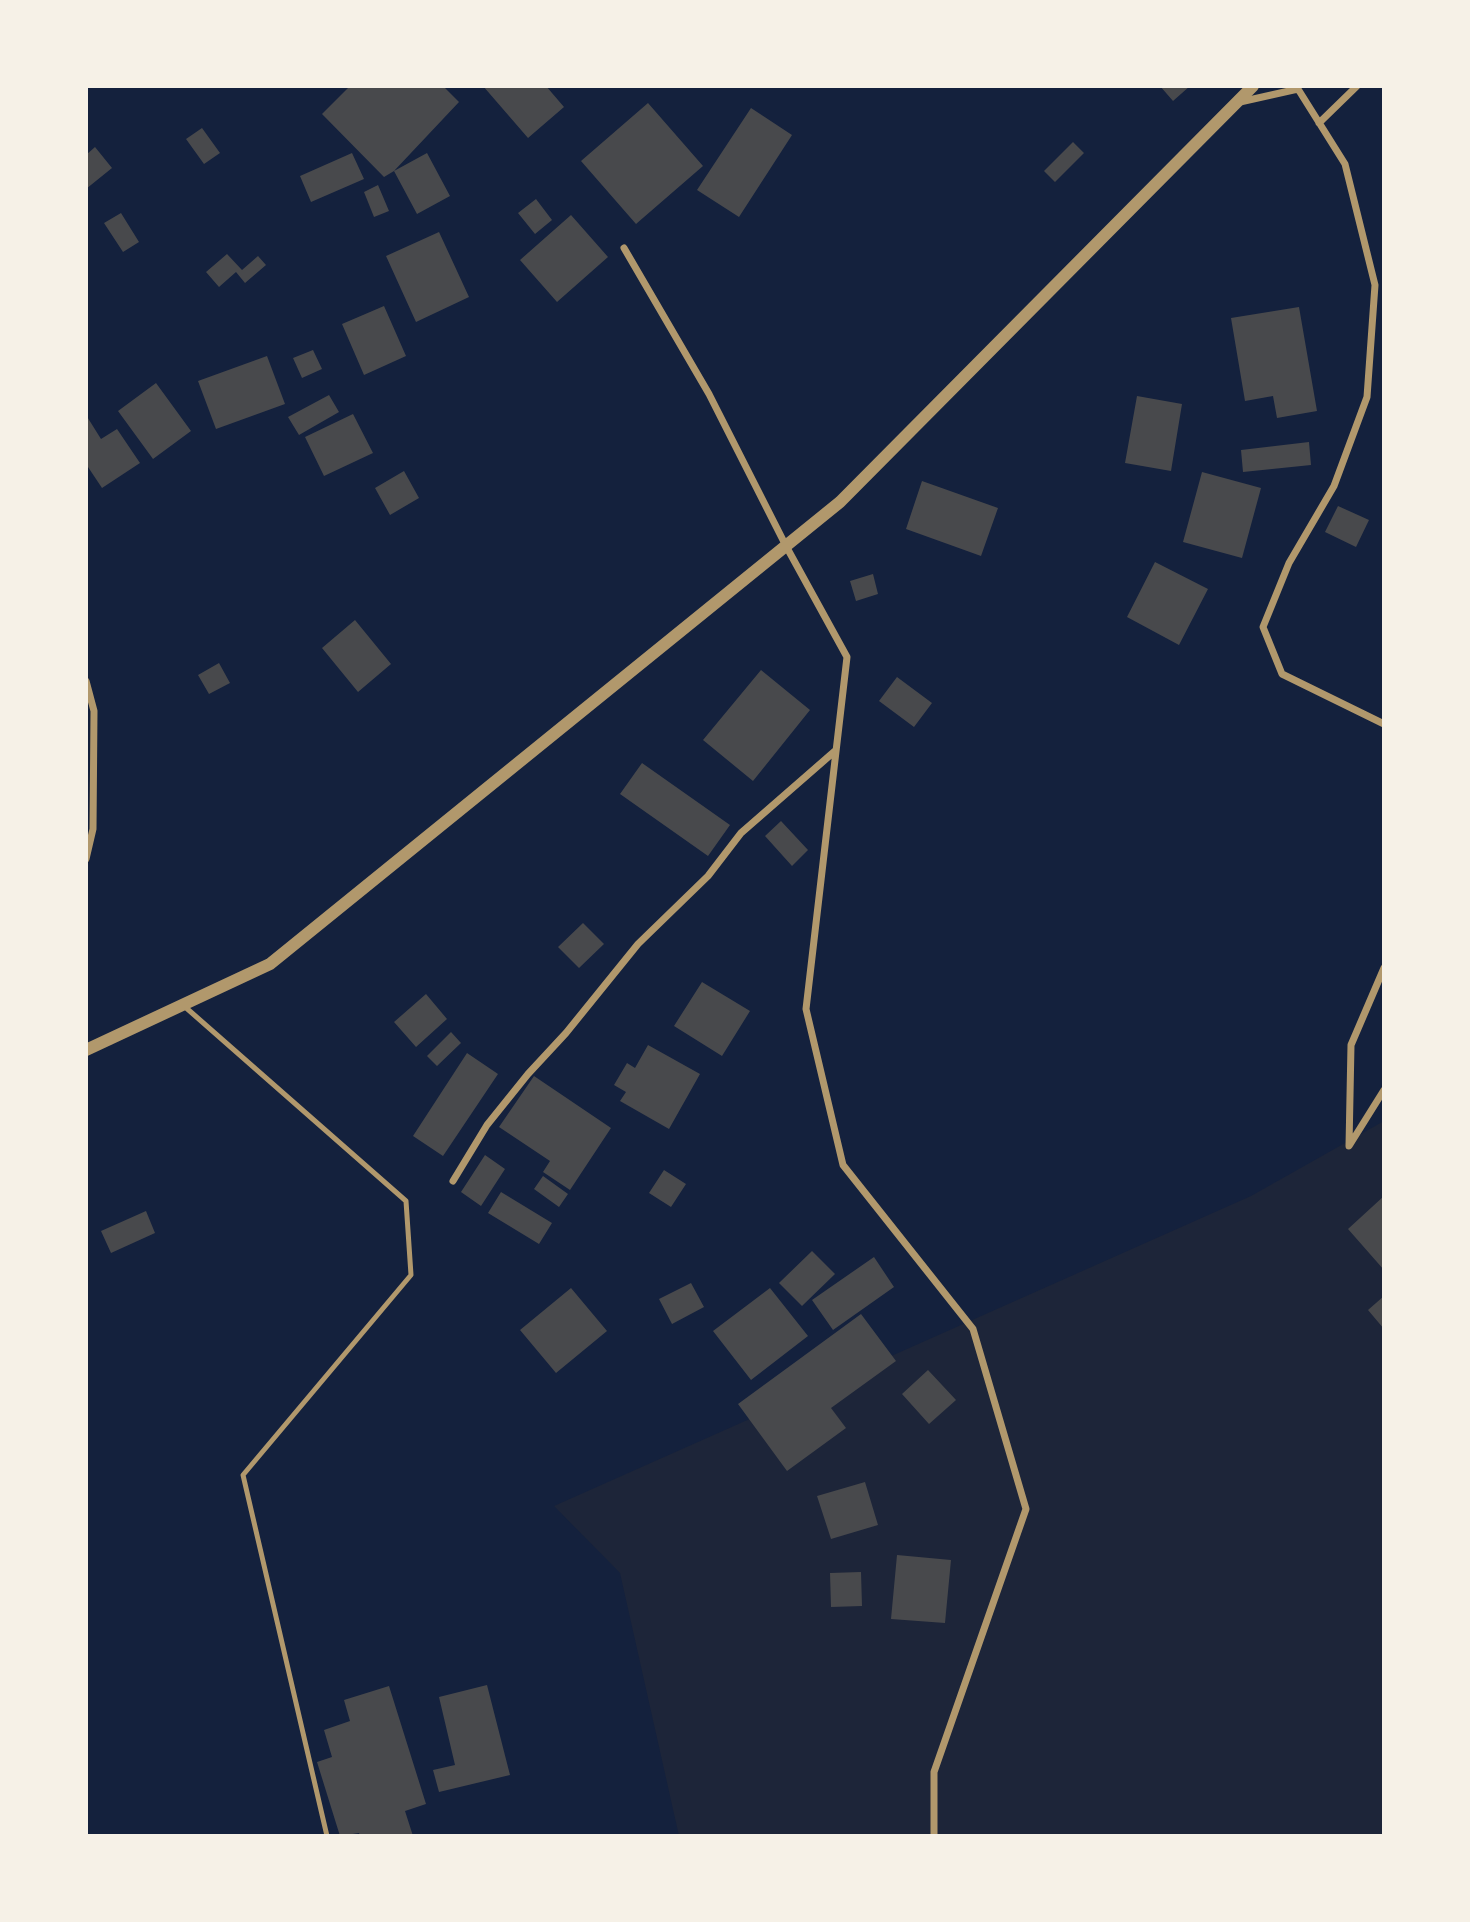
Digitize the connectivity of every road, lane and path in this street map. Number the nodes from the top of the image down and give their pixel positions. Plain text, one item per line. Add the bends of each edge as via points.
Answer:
1 (1253, 86) edge
2 (1357, 86) edge
3 (1236, 103) junction
4 (1319, 123) junction
5 (624, 248) dead end
6 (786, 546) junction
7 (86, 681) edge
8 (1384, 724) edge
9 (836, 750) junction
10 (86, 859) edge
11 (1384, 968) edge
12 (183, 1005) junction
13 (86, 1050) edge
14 (1384, 1090) edge
15 (453, 1181) dead end
16 (327, 1836) edge
17 (934, 1836) edge

1 - 3 street
2 - 4 street
3 - 4 street via 1298,89
3 - 6 street via 840,502
4 - 8 street via 1345,164 1375,285 1367,397 1334,486 1289,563 1263,627 1282,674
5 - 6 street via 709,394
6 - 9 street via 847,657
6 - 12 street via 270,964
7 - 10 street via 94,710 93,829
9 - 15 street via 741,833 708,876 638,944 487,1125
9 - 17 street via 806,1009 843,1165 973,1329 1026,1508 934,1772
11 - 14 street via 1351,1045 1349,1146
12 - 13 street
12 - 16 lane via 406,1201 411,1275 243,1475

